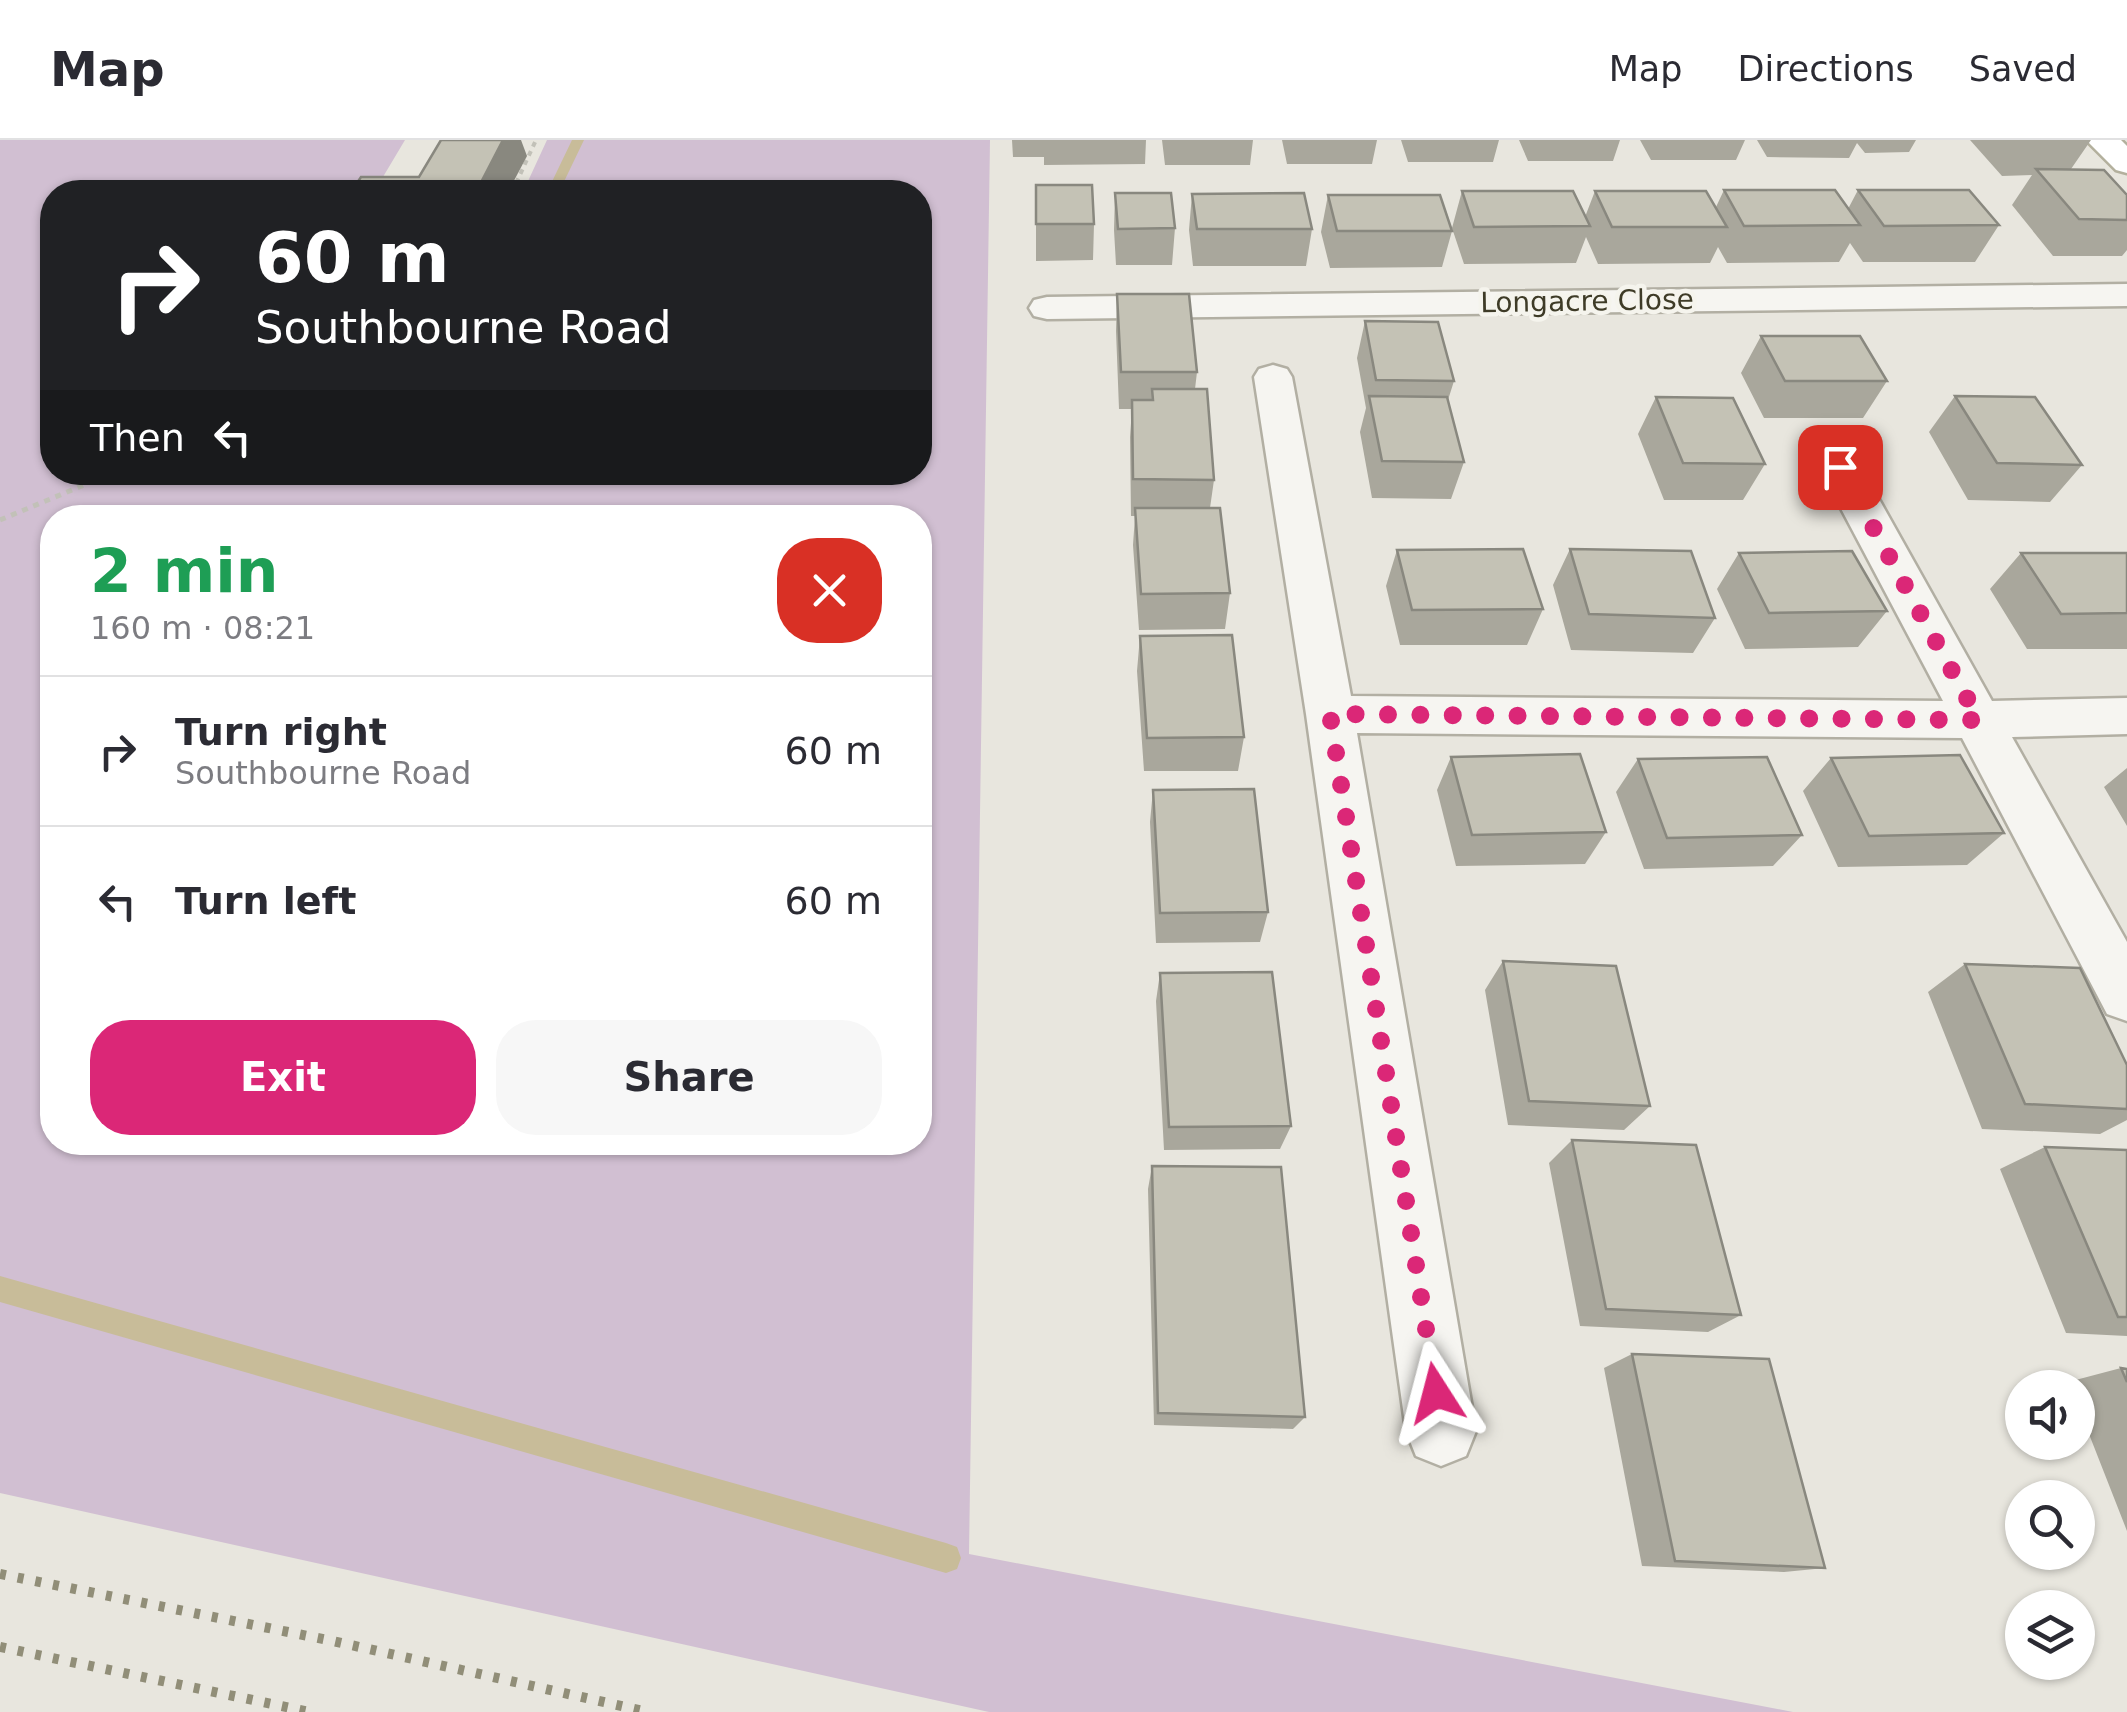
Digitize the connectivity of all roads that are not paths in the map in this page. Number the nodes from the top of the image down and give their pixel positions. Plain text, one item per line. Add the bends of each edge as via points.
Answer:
1 (2102, 140) edge
2 (2127, 164) edge
3 (2127, 295) edge
4 (1047, 308) dead end
5 (1273, 377) dead end
6 (1840, 467) dead end
7 (1330, 714) junction
8 (2127, 716) edge
9 (1979, 720) junction
10 (2127, 996) edge
11 (1442, 1431) dead end

1 - 2 main road
3 - 4 street, Longacre Close
5 - 7 street
6 - 9 street
7 - 9 street
7 - 11 street
8 - 9 street
9 - 10 street

